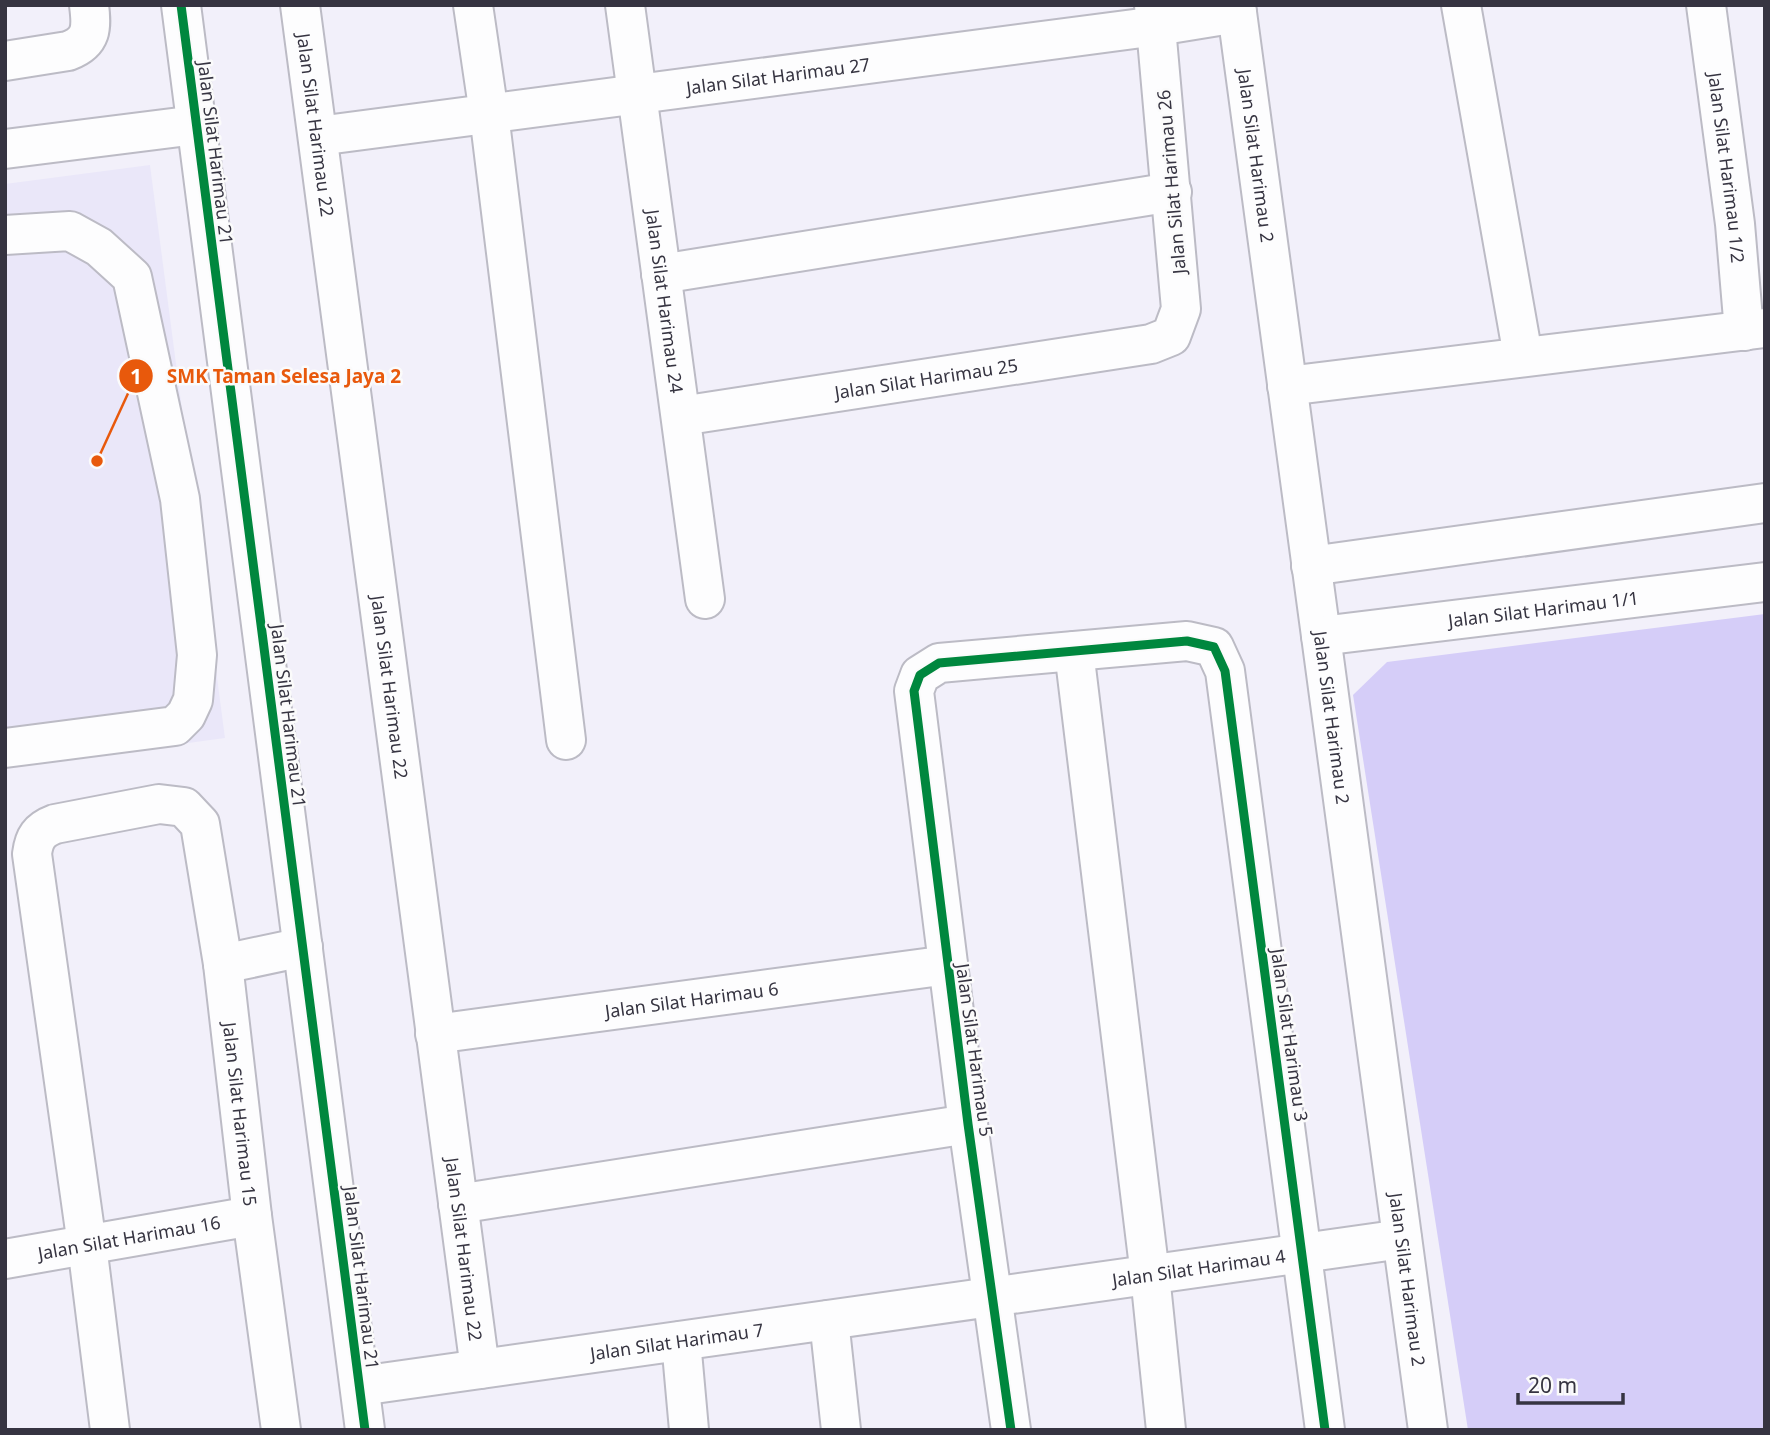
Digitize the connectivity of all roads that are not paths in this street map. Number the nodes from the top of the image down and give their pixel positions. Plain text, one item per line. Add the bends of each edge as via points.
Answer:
1 (89, 5) edge
2 (181, 5) edge
3 (300, 5) edge
4 (473, 5) edge
5 (625, 5) edge
6 (1461, 5) edge
7 (1706, 5) edge
8 (1237, 9) edge
9 (1156, 16) edge
10 (5, 61) edge
11 (637, 94) junction
12 (489, 114) junction
13 (197, 125) junction
14 (318, 136) junction
15 (5, 149) edge
16 (1172, 192) junction
17 (1750, 219) edge
18 (5, 235) edge
19 (661, 274) junction
20 (1754, 329) edge
21 (1171, 336) joint
22 (1523, 356) junction
23 (1287, 386) junction
24 (681, 416) junction
25 (1765, 503) edge
26 (1311, 566) junction
27 (1765, 582) edge
28 (705, 599) dead end
29 (1321, 636) junction
30 (1074, 651) junction
31 (566, 740) dead end
32 (5, 748) edge
33 (303, 947) junction
34 (223, 964) junction
35 (947, 965) junction
36 (435, 1034) junction
37 (968, 1124) junction
38 (458, 1204) junction
39 (251, 1216) junction
40 (1402, 1239) junction
41 (87, 1245) junction
42 (1303, 1253) junction
43 (5, 1259) edge
44 (1150, 1275) junction
45 (994, 1297) junction
46 (829, 1320) junction
47 (681, 1341) junction
48 (480, 1369) junction
49 (360, 1386) junction
50 (110, 1430) edge
51 (281, 1430) edge
52 (365, 1430) edge
53 (689, 1430) edge
54 (841, 1430) edge
55 (1011, 1430) edge
56 (1166, 1430) edge
57 (1325, 1430) edge
58 (1428, 1430) edge

1 - 10 street via 90,32 78,48
2 - 13 street, Jalan Silat Harimau 21
3 - 14 street, Jalan Silat Harimau 22
4 - 12 street
5 - 11 street, Jalan Silat Harimau 24
6 - 22 street
7 - 17 street, Jalan Silat Harimau 1/2
8 - 9 street, Jalan Silat Harimau 27
8 - 23 street, Jalan Silat Harimau 2
9 - 11 street, Jalan Silat Harimau 27
9 - 16 street, Jalan Silat Harimau 26
11 - 12 street, Jalan Silat Harimau 27
11 - 19 street, Jalan Silat Harimau 24
12 - 14 street, Jalan Silat Harimau 27
12 - 31 street
13 - 15 street
13 - 33 street, Jalan Silat Harimau 21
14 - 36 street, Jalan Silat Harimau 22
16 - 19 street
16 - 21 street, Jalan Silat Harimau 26 via 1181,309
17 - 20 street, Jalan Silat Harimau 1/2
18 - 32 street via 69,231 99,247 132,277 180,499 197,655 193,700 175,726
19 - 24 street, Jalan Silat Harimau 24
20 - 22 street
21 - 24 street, Jalan Silat Harimau 25 via 1151,344
22 - 23 street
23 - 26 street, Jalan Silat Harimau 2
24 - 28 street, Jalan Silat Harimau 24
25 - 26 street
26 - 29 street, Jalan Silat Harimau 2
27 - 29 street, Jalan Silat Harimau 1/1
29 - 40 street, Jalan Silat Harimau 2
30 - 35 street, Jalan Silat Harimau 5 via 939,663 920,675 914,691
30 - 42 street, Jalan Silat Harimau 3 via 1187,641 1214,647 1225,671
30 - 44 street
33 - 34 street
33 - 49 street, Jalan Silat Harimau 21
34 - 39 street, Jalan Silat Harimau 15
34 - 41 street, Jalan Silat Harimau 15 via 200,824 184,807 159,804 55,824 37,834 32,854
35 - 36 street, Jalan Silat Harimau 6
35 - 37 street, Jalan Silat Harimau 5
36 - 38 street, Jalan Silat Harimau 22
37 - 38 street
37 - 45 street, Jalan Silat Harimau 5
38 - 48 street, Jalan Silat Harimau 22
39 - 41 street, Jalan Silat Harimau 16
39 - 51 street, Jalan Silat Harimau 15
40 - 42 street, Jalan Silat Harimau 4
40 - 58 street, Jalan Silat Harimau 2
41 - 43 street, Jalan Silat Harimau 16
41 - 50 street
42 - 44 street, Jalan Silat Harimau 4
42 - 57 street, Jalan Silat Harimau 3
44 - 45 street, Jalan Silat Harimau 4
44 - 56 street
45 - 46 street, Jalan Silat Harimau 7
45 - 55 street, Jalan Silat Harimau 5
46 - 47 street, Jalan Silat Harimau 7
46 - 54 street
47 - 48 street, Jalan Silat Harimau 7
47 - 53 street
48 - 49 street, Jalan Silat Harimau 7
49 - 52 street, Jalan Silat Harimau 21

